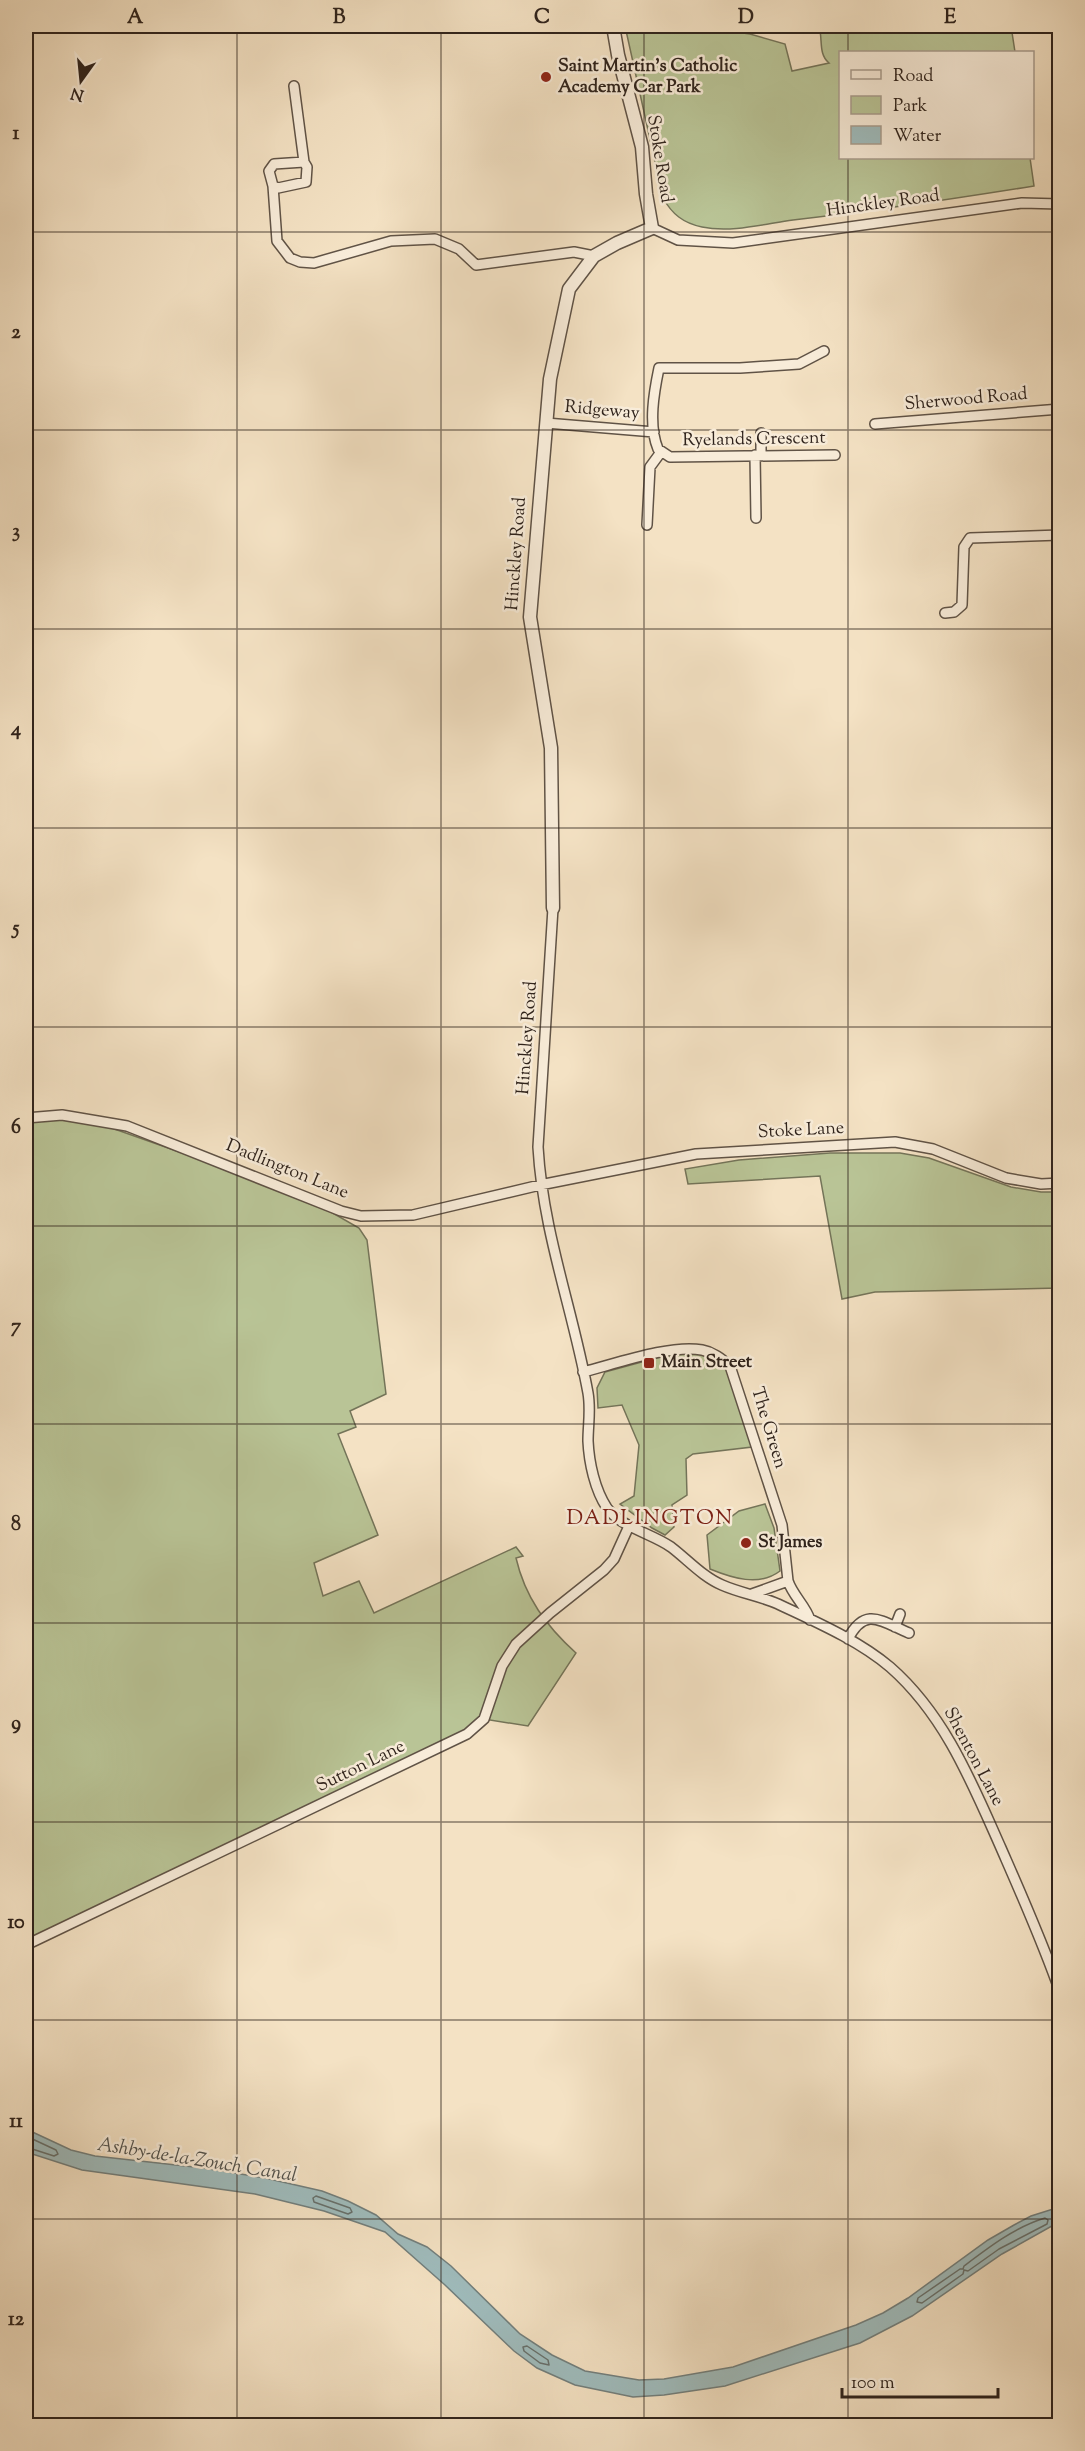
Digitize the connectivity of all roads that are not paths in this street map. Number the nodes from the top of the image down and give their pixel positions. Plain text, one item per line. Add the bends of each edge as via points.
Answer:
1 (613, 26) edge
2 (294, 86) dead end
3 (304, 162) junction
4 (273, 186) junction
5 (1059, 204) edge
6 (652, 228) junction
7 (594, 256) junction
8 (824, 351) dead end
9 (1059, 409) edge
10 (546, 423) junction
11 (875, 424) dead end
12 (654, 432) junction
13 (761, 433) dead end
14 (661, 452) junction
15 (758, 455) junction
16 (835, 455) dead end
17 (756, 518) dead end
18 (647, 525) dead end
19 (1059, 535) edge
20 (945, 613) dead end
21 (553, 908) joint
22 (26, 1118) edge
23 (1059, 1183) edge
24 (540, 1185) junction
25 (583, 1372) junction
26 (629, 1526) junction
27 (788, 1581) junction
28 (752, 1594) junction
29 (900, 1614) dead end
30 (810, 1620) junction
31 (895, 1627) junction
32 (909, 1633) dead end
33 (848, 1639) junction
34 (26, 1945) edge
35 (1059, 1992) edge

1 - 6 street, Stoke Road via 642,147
2 - 3 street
3 - 4 street via 270,166
3 - 4 street via 306,182
4 - 7 street via 277,241 285,254 300,262 314,263 391,242 435,238 459,249 476,265 574,252
5 - 6 street, Hinckley Road via 1022,203 733,243 678,240
6 - 7 street, Hinckley Road
7 - 10 street, Hinckley Road via 569,289 550,379
8 - 12 street, Ryelands Crescent via 798,364 659,368
9 - 11 street, Sherwood Road
10 - 12 street, Ridgeway
10 - 21 street, Hinckley Road via 530,617 551,748
12 - 14 street, Ryelands Crescent
13 - 15 street
14 - 15 street, Ryelands Crescent via 674,457
14 - 18 street via 650,467
15 - 16 street, Ryelands Crescent
15 - 17 street
19 - 20 street via 970,538 964,547 962,605
21 - 24 street, Hinckley Road via 538,1147
22 - 24 street, Dadlington Lane via 62,1115 128,1126 361,1216 413,1215
23 - 24 street, Stoke Lane via 1006,1178 933,1149 895,1142 696,1154
24 - 25 street, Hinckley Road
25 - 26 street via 590,1410 588,1438 593,1474 607,1507
25 - 27 street, The Green via 681,1348 703,1350 730,1366 782,1525
26 - 28 street via 669,1546 716,1582
26 - 34 street, Sutton Lane via 614,1559 604,1570 516,1644 502,1666 484,1719 467,1734
27 - 28 street
27 - 30 street, The Green
28 - 30 street, Shenton Lane
29 - 31 street
30 - 33 street, Shenton Lane
31 - 32 street
31 - 33 street via 865,1619 856,1623
33 - 35 street, Shenton Lane via 907,1683 944,1730 979,1796 1036,1926

